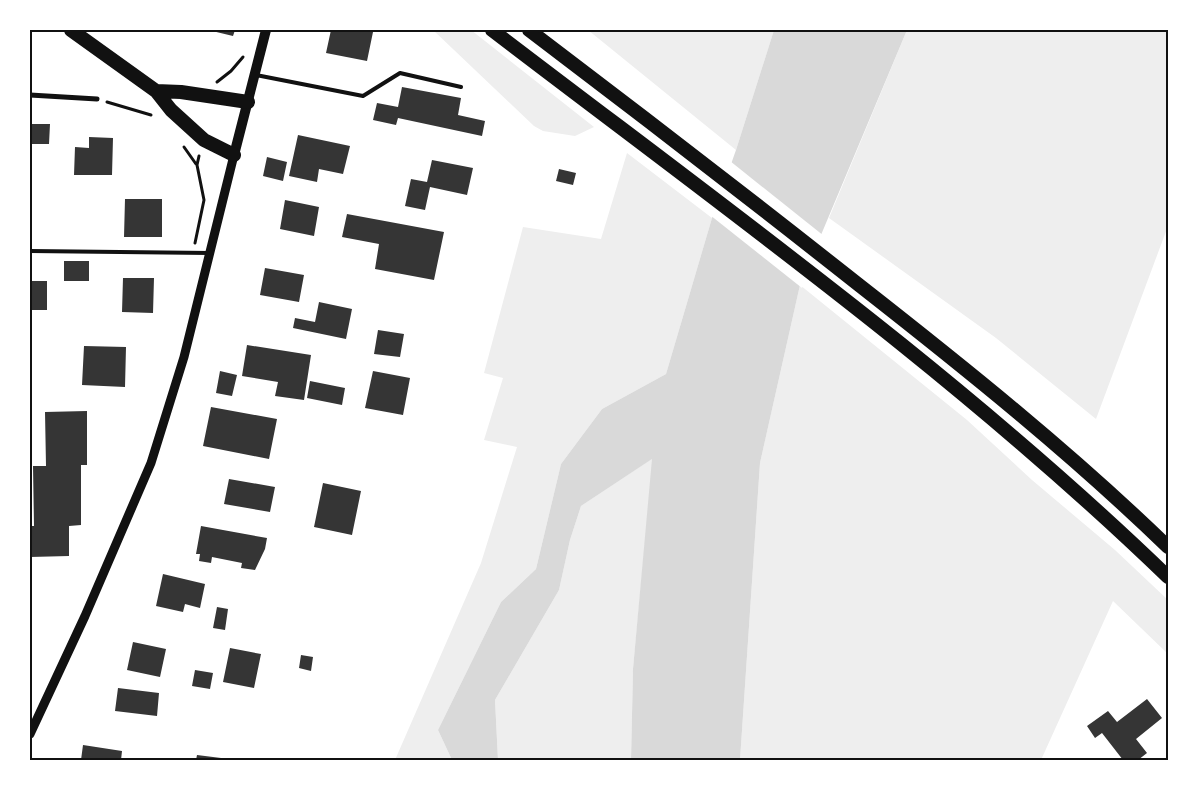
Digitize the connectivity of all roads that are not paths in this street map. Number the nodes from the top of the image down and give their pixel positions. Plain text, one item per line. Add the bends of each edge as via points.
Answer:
1 (71, 30) edge
2 (266, 30) edge
3 (492, 30) edge
4 (529, 30) edge
5 (254, 75) junction
6 (462, 87) dead end
7 (156, 91) junction
8 (30, 95) edge
9 (97, 99) road end
10 (248, 102) junction
11 (234, 155) junction
12 (30, 252) edge
13 (210, 253) junction
14 (1168, 547) edge
15 (1168, 577) edge
16 (30, 734) edge

1 - 7 highway
2 - 5 main road
3 - 15 highway via 795,260 936,372 1112,523
4 - 14 highway via 942,350 1126,506
5 - 6 lane via 364,96 400,73
5 - 10 main road
7 - 10 highway
7 - 11 highway via 171,110 204,140
8 - 9 street
10 - 11 main road
11 - 13 street
12 - 13 lane
13 - 16 street via 184,357 151,463

